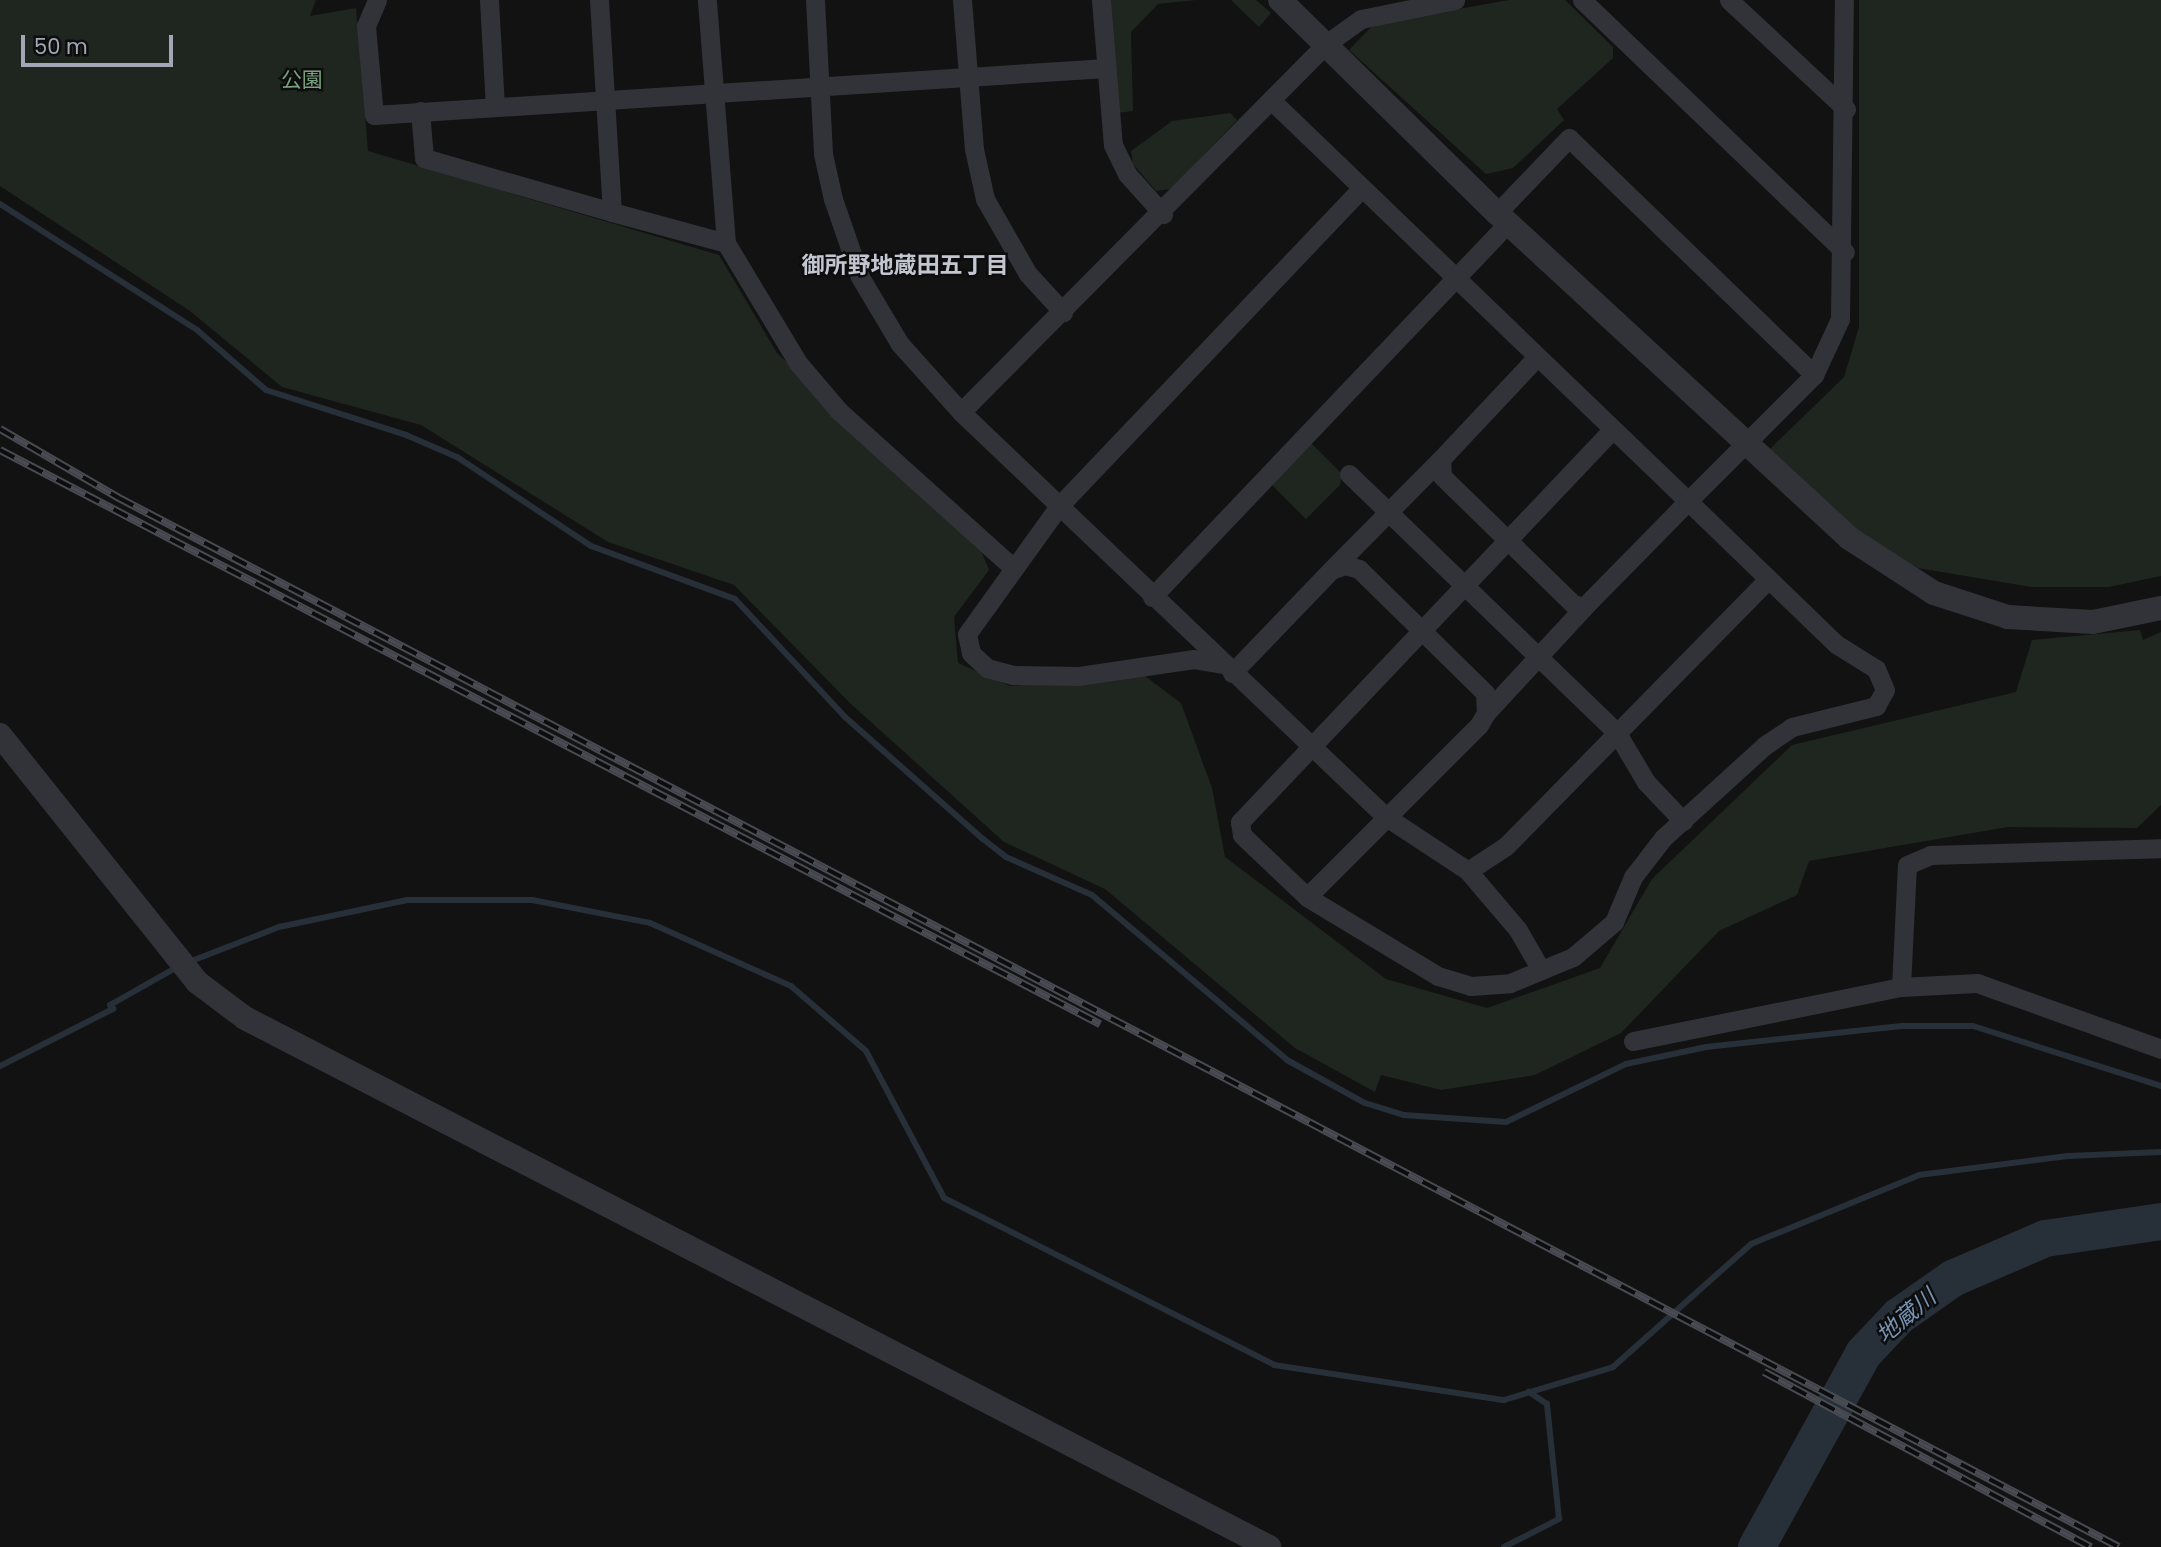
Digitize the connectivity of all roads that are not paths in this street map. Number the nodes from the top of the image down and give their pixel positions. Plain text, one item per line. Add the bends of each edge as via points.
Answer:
1 (377, 0) edge
2 (489, 0) edge
3 (599, 0) edge
4 (708, 0) edge
5 (815, 0) edge
6 (962, 0) edge
7 (1101, 0) edge
8 (1280, 0) edge
9 (1455, 0) edge
10 (1582, 0) edge
11 (1729, 0) edge
12 (1844, 0) edge
13 (1419, 2) edge
14 (1326, 44) junction
15 (1106, 68) junction
16 (966, 77) junction
17 (820, 86) junction
18 (715, 92) junction
19 (604, 99) junction
20 (1271, 100) junction
21 (495, 107) junction
22 (1846, 108) junction
23 (420, 111) junction
24 (1360, 190) junction
25 (612, 212) junction
26 (1163, 214) junction
27 (1502, 218) junction
28 (726, 243) junction
29 (1845, 252) junction
30 (1451, 280) junction
31 (1063, 312) junction
32 (1535, 359) junction
33 (1814, 375) junction
34 (961, 412) junction
35 (1611, 431) junction
36 (1746, 444) junction
37 (1441, 459) junction
38 (1349, 474) dead end
39 (1688, 501) junction
40 (1059, 506) junction
41 (1385, 510) junction
42 (1506, 540) junction
43 (1012, 568) junction
44 (1331, 570) junction
45 (1768, 579) junction
46 (1462, 586) junction
47 (1152, 597) junction
48 (1584, 607) junction
49 (2161, 608) edge
50 (1419, 631) junction
51 (1540, 662) junction
52 (1228, 669) junction
53 (1486, 713) junction
54 (1617, 733) junction
55 (0, 735) edge
56 (1309, 746) junction
57 (1385, 816) junction
58 (1683, 821) junction
59 (2161, 848) edge
60 (1468, 871) junction
61 (1307, 897) junction
62 (1541, 970) junction
63 (1901, 987) junction
64 (1633, 1041) dead end
65 (2161, 1049) edge
66 (1269, 1547) edge

1 - 23 street via 366,26 374,115
2 - 21 street
3 - 19 street
4 - 18 street
5 - 17 street
6 - 16 street
7 - 15 street
8 - 14 street
9 - 13 street
10 - 29 street
11 - 22 street
12 - 22 street
13 - 14 street via 1361,19
14 - 20 street
14 - 27 street
15 - 16 street
15 - 26 street via 1113,145 1127,174
16 - 17 street
16 - 31 street via 985,199 1028,274
17 - 18 street
17 - 34 street via 823,154 860,277 900,344
18 - 19 street
18 - 28 street
19 - 21 street
19 - 25 street
20 - 24 street
20 - 26 street
21 - 23 street
22 - 29 street
23 - 25 street via 424,158
24 - 30 street
24 - 40 street
25 - 28 street
26 - 31 street
27 - 30 street
27 - 33 street via 1569,138
27 - 36 street
28 - 43 street via 798,363 839,411
29 - 33 street via 1840,319
30 - 32 street
30 - 47 street
31 - 34 street
32 - 35 street
32 - 37 street
33 - 36 street
34 - 40 street
35 - 39 street
35 - 42 street
36 - 39 street
36 - 49 street via 1849,538 1934,593 2020,617 2092,622
37 - 41 street
37 - 42 street via 1442,476
38 - 41 street
39 - 45 street
39 - 48 street
40 - 43 street
40 - 47 street
41 - 44 street
41 - 46 street
42 - 46 street
42 - 48 street via 1573,604
43 - 52 street via 967,634 971,653 987,668 1079,676 1194,659
44 - 50 street via 1359,569
44 - 52 street
45 - 54 street
45 - 58 street via 1836,644 1876,669 1885,690 1876,706 1792,727
46 - 50 street
46 - 51 street
47 - 52 street
48 - 51 street
50 - 53 street via 1485,693
50 - 56 street
51 - 53 street
51 - 54 street
52 - 56 street
53 - 57 street
54 - 58 street via 1646,782
54 - 60 street via 1499,852
55 - 66 street via 197,982 245,1018
56 - 57 street
56 - 61 street via 1240,821 1242,835
57 - 60 street
57 - 61 street
58 - 62 street via 1633,877 1614,922 1573,957
59 - 63 street via 1930,855 1907,865
60 - 62 street via 1518,930
61 - 62 street via 1438,976 1471,986 1510,983
63 - 64 street
63 - 65 street via 1977,983

